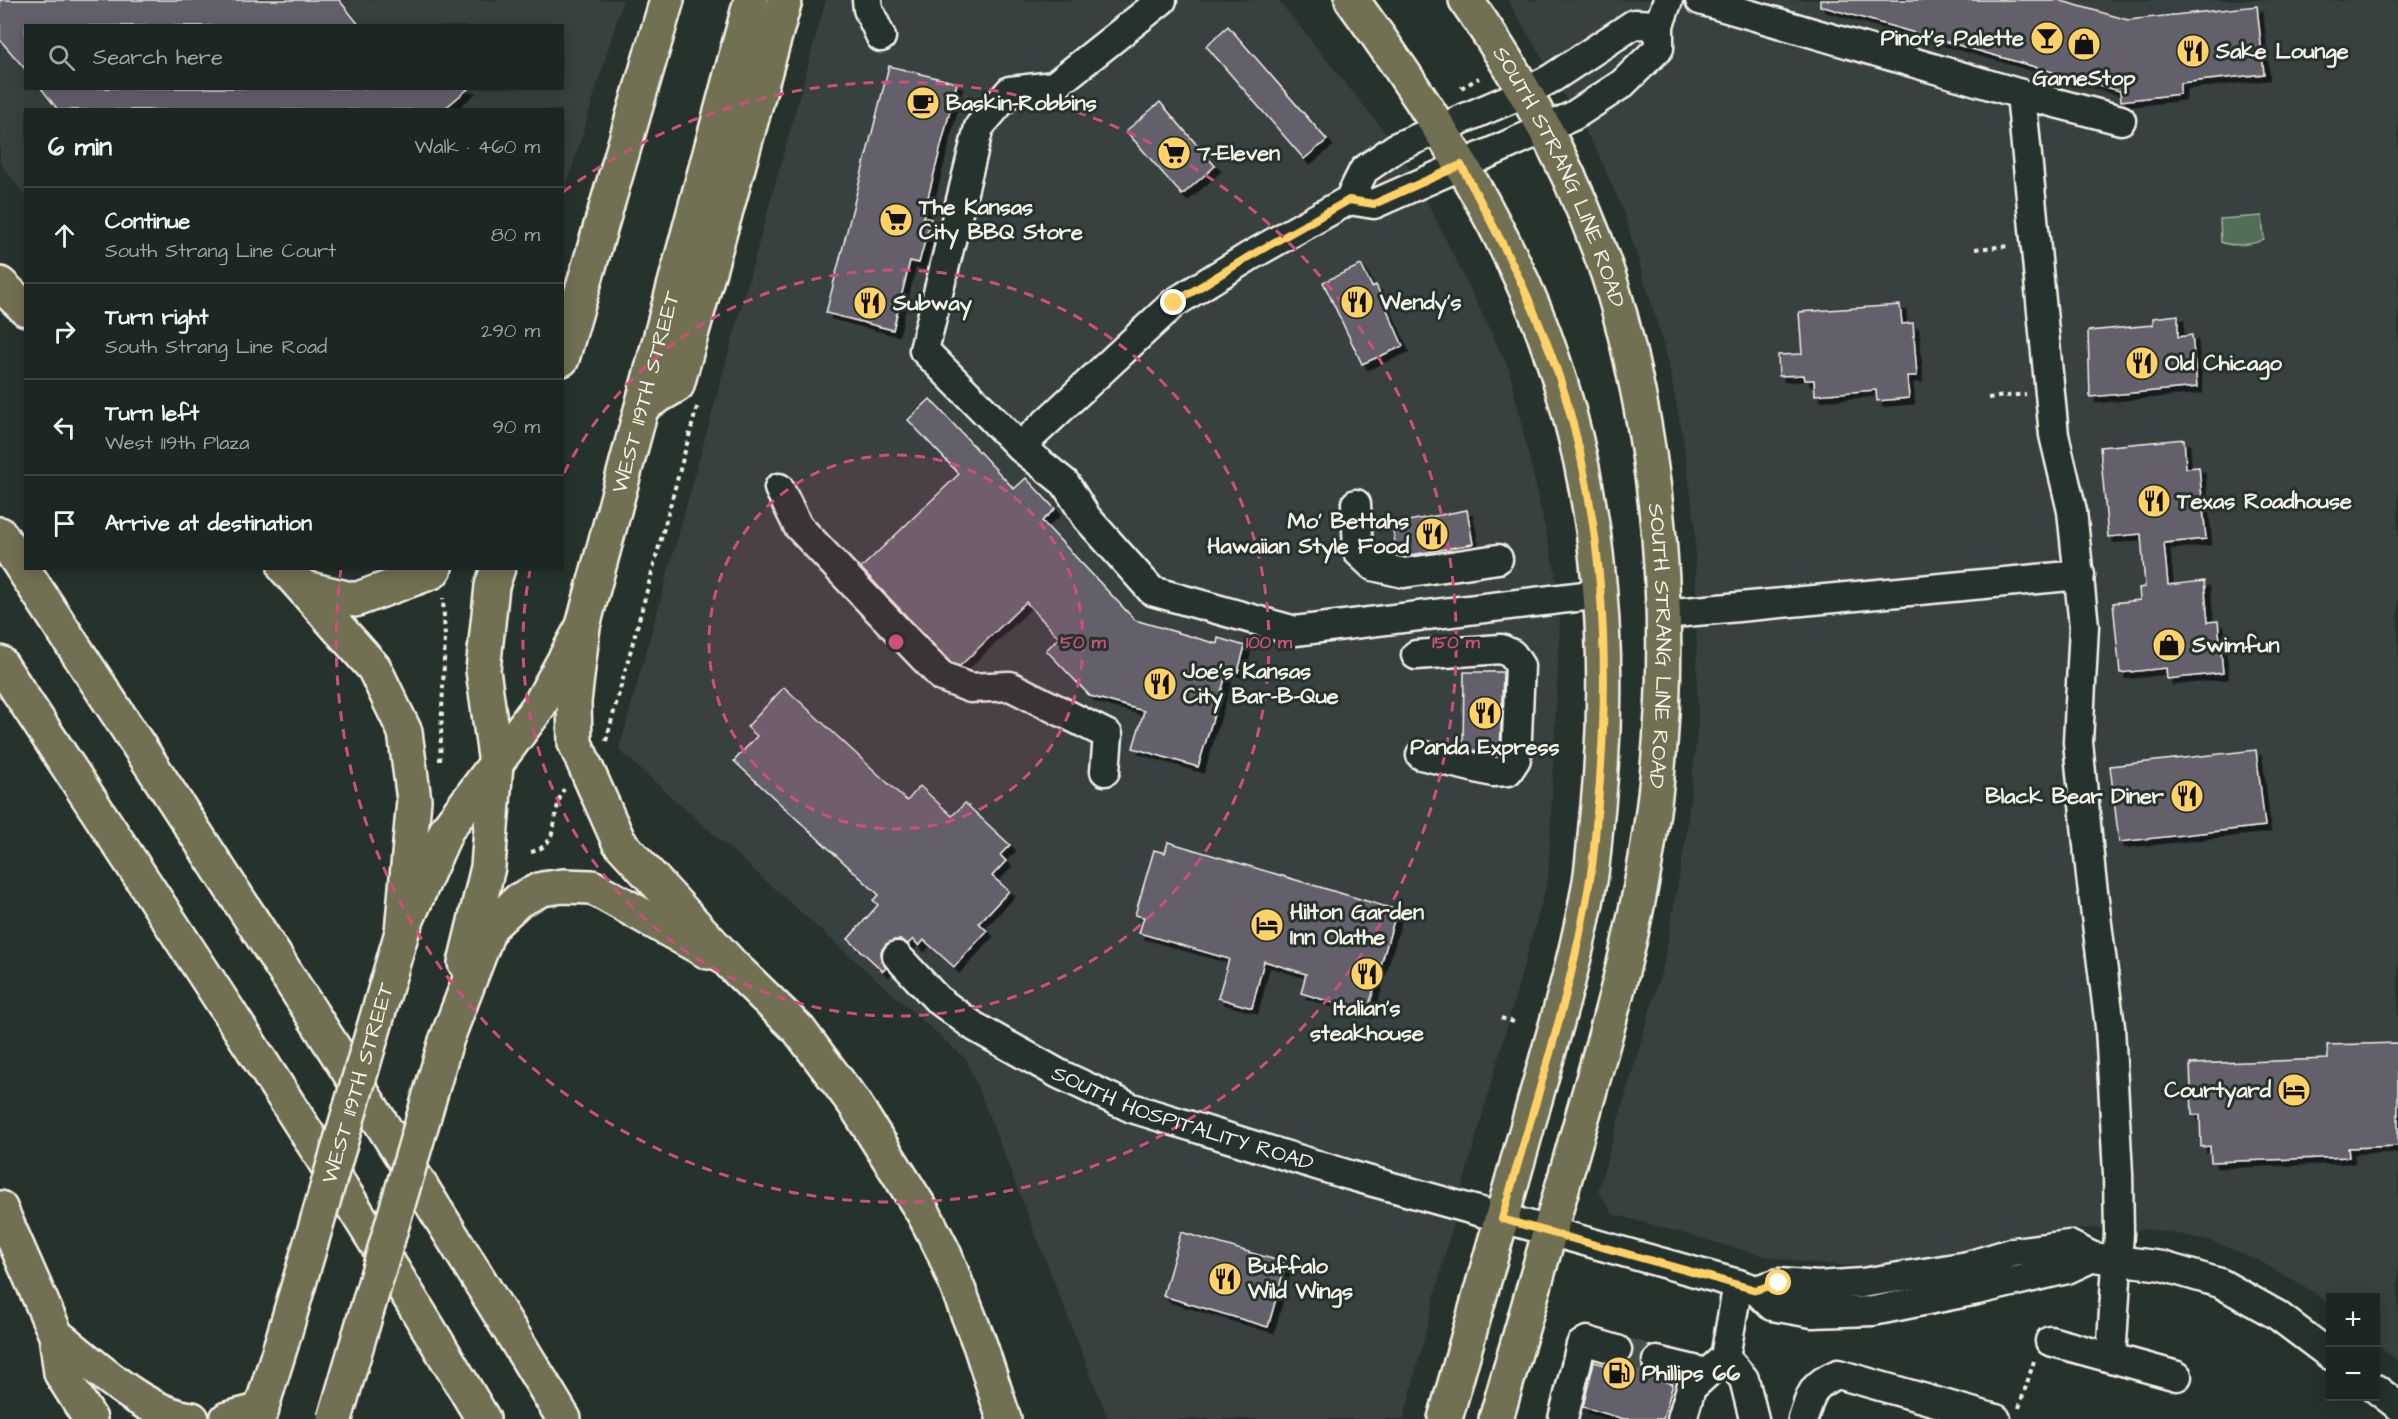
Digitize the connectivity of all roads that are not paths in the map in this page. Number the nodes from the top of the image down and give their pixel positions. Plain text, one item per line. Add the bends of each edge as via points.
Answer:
1 (667, 0) edge
2 (751, 0) edge
3 (785, 0) edge
4 (867, 0) edge
5 (1352, 0) edge
6 (1466, 0) edge
7 (1700, 0) edge
8 (1156, 5) edge
9 (1663, 12) edge
10 (881, 37) dead end
11 (1524, 93) junction
12 (2021, 94) junction
13 (2121, 120) dead end
14 (1544, 127) junction
15 (1439, 129) junction
16 (1461, 165) junction
17 (1349, 200) junction
18 (0, 284) edge
19 (24, 307) edge
20 (564, 352) edge
21 (643, 405) junction
22 (1020, 447) junction
23 (779, 488) dead end
24 (1356, 504) dead end
25 (0, 534) edge
26 (1489, 560) dead end
27 (497, 570) edge
28 (2080, 575) junction
29 (295, 578) edge
30 (439, 582) edge
31 (1601, 594) junction
32 (1664, 614) junction
33 (582, 626) junction
34 (1416, 655) dead end
35 (0, 663) edge
36 (1421, 755) dead end
37 (496, 764) junction
38 (1105, 771) dead end
39 (402, 932) junction
40 (897, 956) dead end
41 (733, 966) junction
42 (446, 1041) junction
43 (0, 1208) edge
44 (1502, 1219) junction
45 (1550, 1233) junction
46 (2105, 1258) junction
47 (1747, 1287) junction
48 (56, 1335) junction
49 (2050, 1341) dead end
50 (1617, 1350) tunnel mouth
51 (2326, 1351) edge
52 (2111, 1358) junction
53 (1657, 1361) tunnel mouth
54 (1716, 1365) junction
55 (2177, 1376) dead end
56 (2380, 1392) edge
57 (2398, 1406) edge
58 (260, 1414) edge
59 (90, 1419) edge
60 (192, 1419) edge
61 (227, 1419) edge
62 (335, 1419) edge
63 (483, 1419) edge
64 (564, 1419) edge
65 (1004, 1419) edge
66 (1446, 1419) edge
67 (1496, 1419) edge
68 (1563, 1419) edge
69 (1682, 1419) edge
70 (1754, 1419) edge
71 (1803, 1419) edge
72 (1996, 1419) edge

1 - 20 main road
2 - 21 main road, WEST 119TH STREET
3 - 21 main road via 677,385
4 - 10 street
5 - 15 main road via 1402,68
6 - 11 main road, SOUTH STRANG LINE ROAD
7 - 12 street
8 - 22 street via 1054,86 1010,91 979,127 924,350
9 - 11 street via 1634,24
9 - 14 street via 1659,48 1622,84 1573,116
11 - 14 main road, SOUTH STRANG LINE ROAD
11 - 15 street
12 - 13 street
12 - 28 street via 2054,435 2072,511
14 - 16 street
14 - 32 main road, SOUTH STRANG LINE ROAD via 1571,180 1605,265 1630,353 1647,433 1659,526
15 - 16 main road
15 - 17 street via 1396,147 1364,170
16 - 17 street via 1374,204
16 - 31 main road via 1534,310 1564,394 1586,483
17 - 22 street via 1174,303
18 - 19 main road
21 - 33 main road, WEST 119TH STREET
22 - 31 street via 1065,483 1087,518 1152,591 1294,631
23 - 38 street via 798,526 942,677 970,687 1010,686 1108,735
24 - 26 street via 1358,552 1373,566 1404,573
25 - 64 main road via 284,968
27 - 37 main road via 492,586 483,670
28 - 32 street
28 - 46 street via 2084,626 2078,742 2110,1027 2118,1174
29 - 30 main road via 355,600 432,572
29 - 39 main road via 374,668 405,732 414,800
31 - 44 main road via 1605,689 1591,878 1574,963
32 - 45 main road, SOUTH STRANG LINE ROAD via 1664,682 1646,858 1622,973
33 - 37 main road, WEST 119TH STREET via 539,706
33 - 41 main road via 574,702 575,742 598,796 619,842
34 - 36 street via 1501,649 1512,654 1520,666 1516,759 1508,771 1492,772
35 - 63 main road via 272,1077
37 - 39 main road, WEST 119TH STREET via 447,830
37 - 42 main road via 488,867
39 - 58 main road, WEST 119TH STREET, bridge
40 - 44 street, SOUTH HOSPITALITY ROAD via 937,999 975,1027 1059,1074 1132,1108
41 - 42 main road via 592,887 542,890 519,900 490,927
41 - 65 main road via 799,1030 855,1103 924,1214 944,1253 980,1345
42 - 62 main road, bridge
43 - 48 main road
44 - 45 street, SOUTH HOSPITALITY ROAD
44 - 66 main road
45 - 47 street, SOUTH HOSPITALITY ROAD
45 - 67 main road, SOUTH STRANG LINE ROAD
46 - 47 street via 1873,1311 1792,1310 1772,1306
46 - 51 street via 2162,1266 2220,1283 2277,1315
46 - 52 street
47 - 54 street
48 - 59 main road via 61,1373
48 - 60 main road via 135,1395 165,1413
49 - 52 street
50 - 68 street via 1587,1341 1581,1345
52 - 55 street
53 - 54 street
54 - 69 street via 1691,1388
54 - 70 street via 1744,1379
56 - 57 street
58 - 61 main road
71 - 72 street via 1812,1392 1821,1381 1838,1374

